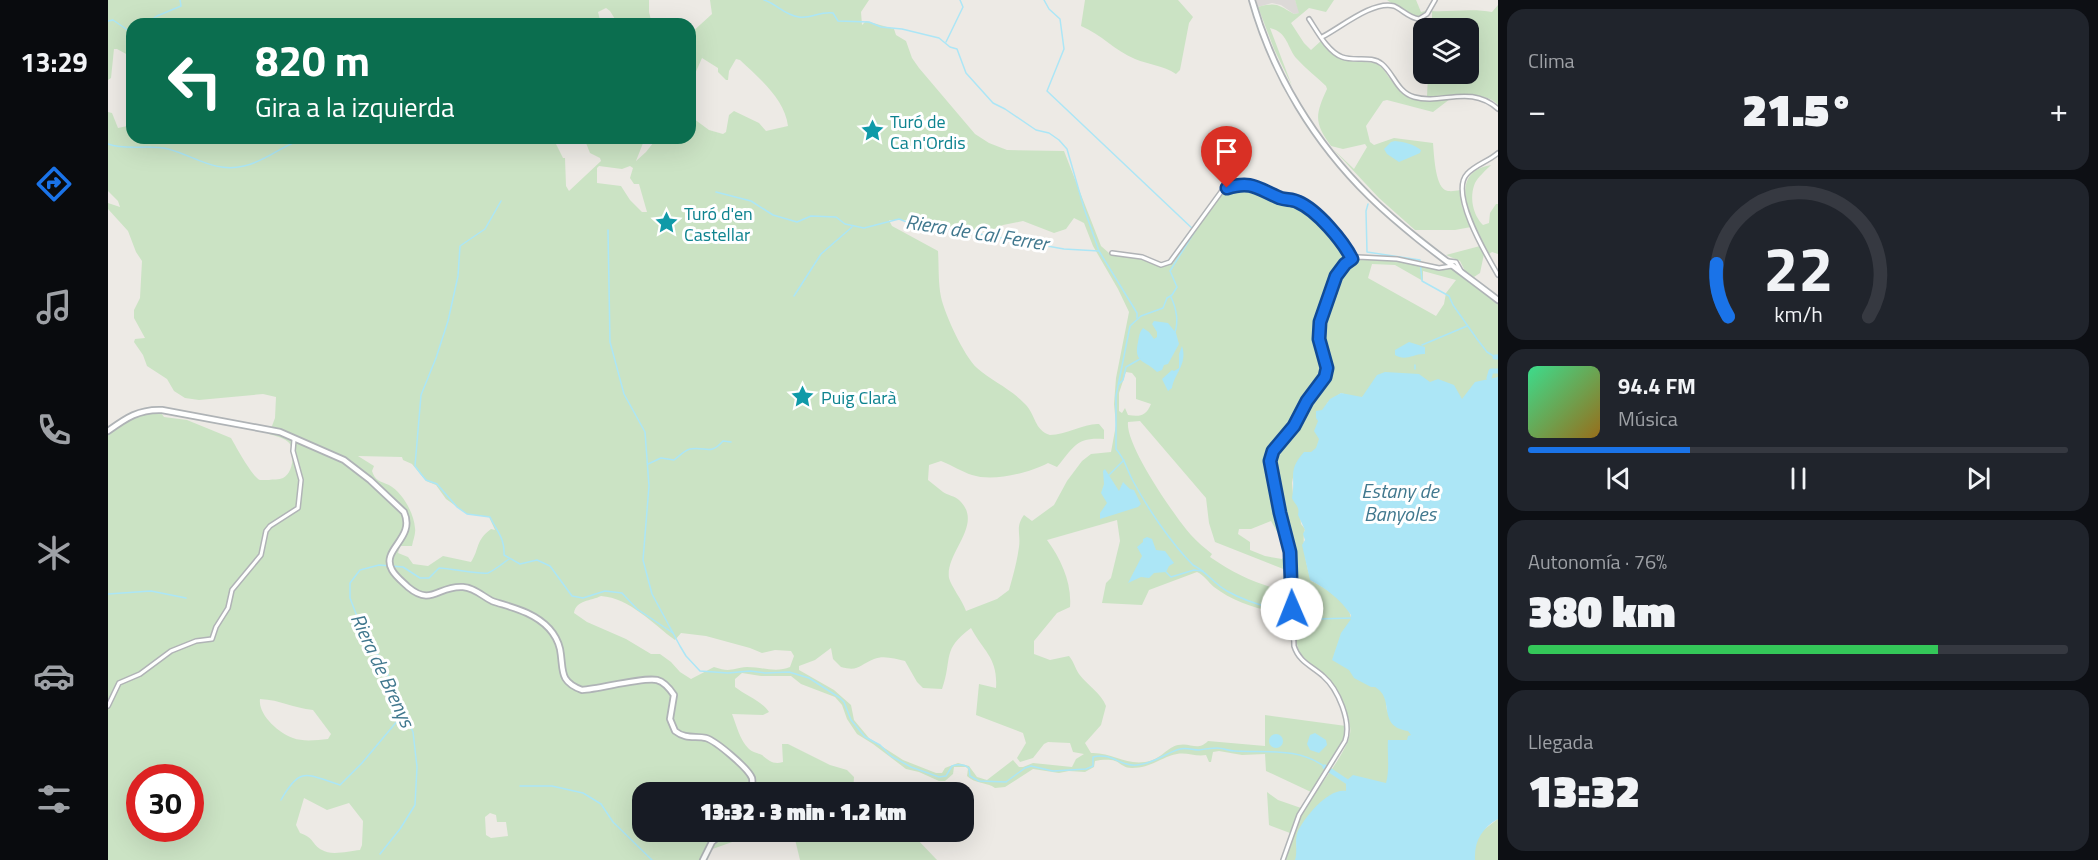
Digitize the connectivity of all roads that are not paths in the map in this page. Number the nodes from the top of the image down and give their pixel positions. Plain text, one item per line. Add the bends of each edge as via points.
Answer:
1 (1252, 0) edge
2 (1435, 0) edge
3 (1309, 19) dead end
4 (1322, 37) junction
5 (1498, 109) edge
6 (1498, 153) edge
7 (1112, 253) dead end
8 (1352, 259) junction
9 (1445, 264) junction
10 (1461, 271) junction
11 (1498, 275) edge
12 (1498, 300) edge
13 (108, 431) edge
14 (294, 440) junction
15 (108, 706) edge
16 (752, 782) edge
17 (712, 842) edge
18 (703, 860) edge
19 (1283, 860) edge

1 - 9 main road via 1282,77 1323,144 1370,197 1442,257
2 - 4 street via 1419,19 1395,6 1368,9
3 - 4 street
4 - 5 street via 1342,57 1381,63 1408,95 1423,99 1456,95 1491,103
6 - 11 street via 1467,174 1462,189 1476,235
7 - 8 street via 1167,264 1221,192 1250,184 1309,208 1345,244
8 - 9 street via 1397,259 1435,267
8 - 19 street via 1336,276 1320,322 1325,377 1270,461 1291,558 1294,646 1301,659 1332,687 1348,732 1299,815
9 - 10 main road
9 - 10 street via 1456,262
10 - 12 main road
13 - 14 main road via 133,414 162,410 280,432
14 - 15 street via 301,480 298,508 266,531 261,555 232,590 228,608 212,639 171,651 140,674 119,683
14 - 16 main road via 344,460 404,512 407,529 390,563 416,593 426,597 454,587 471,589 542,621 560,648 565,680 582,690 649,680 662,682 674,695 670,719 675,731 686,737 707,738 748,771
17 - 18 main road

